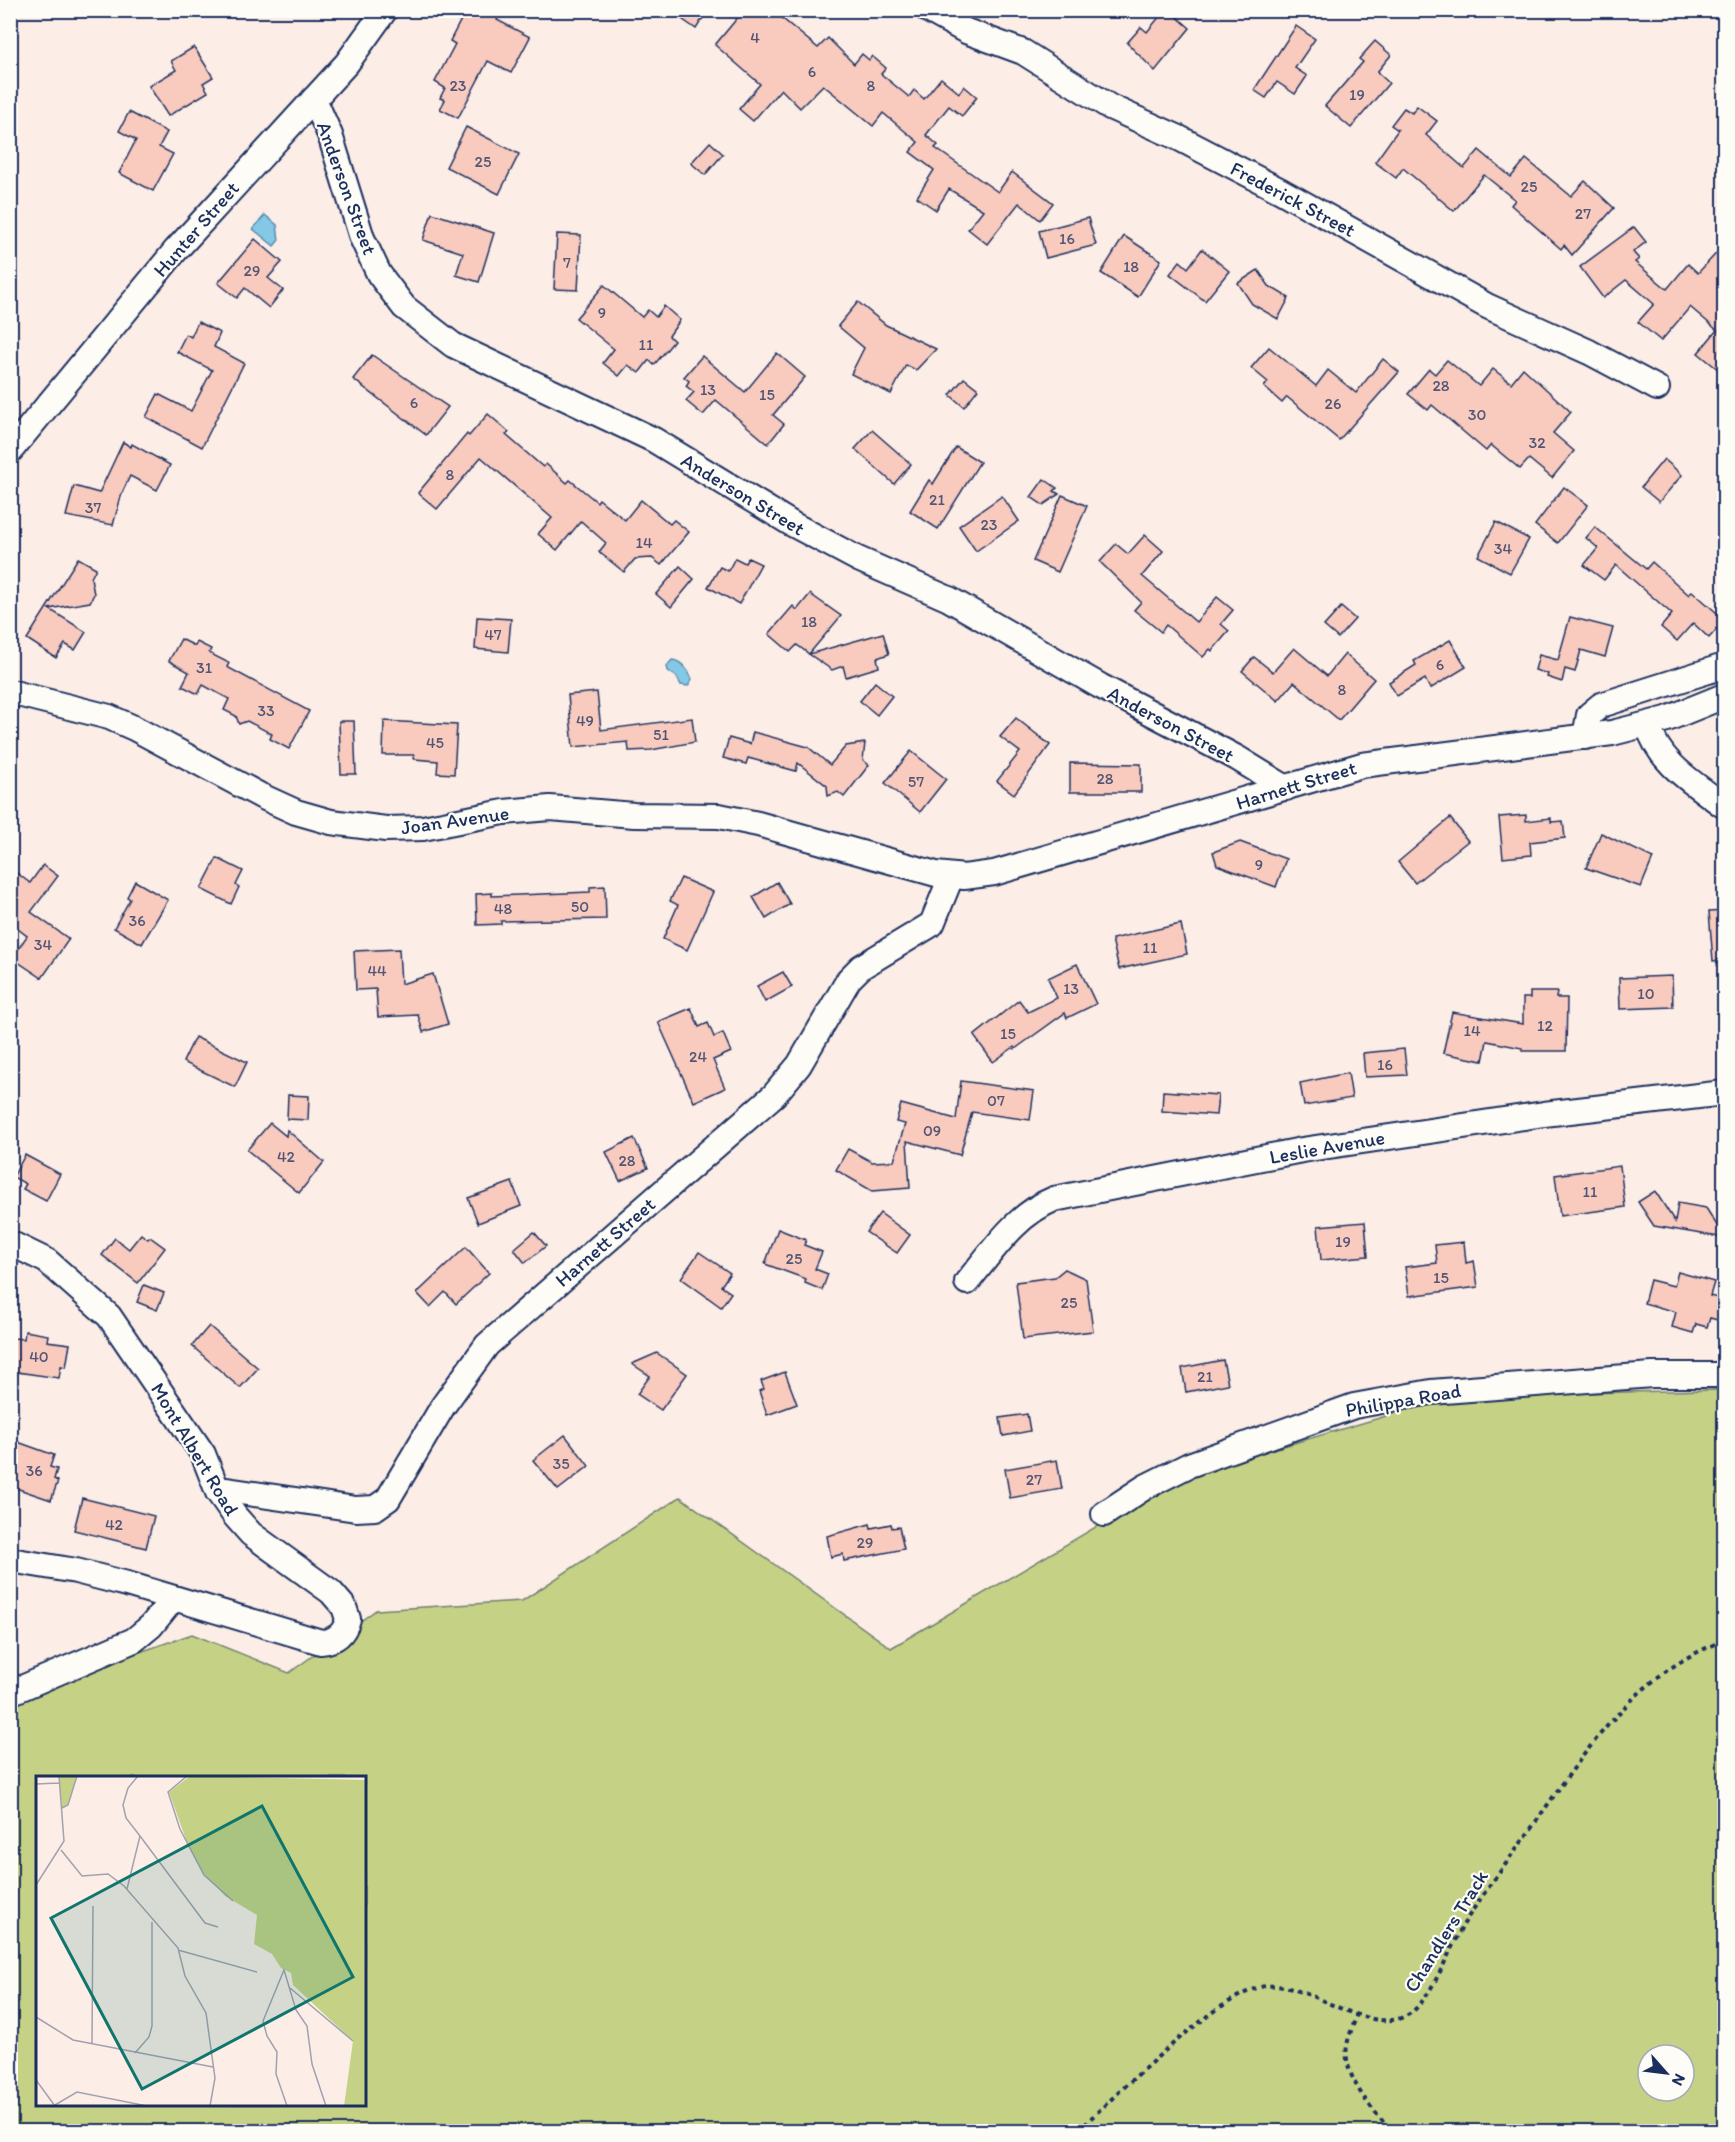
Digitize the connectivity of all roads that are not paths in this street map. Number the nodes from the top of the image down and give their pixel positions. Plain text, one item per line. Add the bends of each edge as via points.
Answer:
1 (386, 10) edge
2 (928, 10) edge
3 (314, 99) junction
4 (1657, 388) dead end
5 (10, 451) edge
6 (1725, 666) edge
7 (10, 692) edge
8 (1725, 696) edge
9 (1648, 725) junction
10 (1585, 737) junction
11 (1286, 789) junction
12 (1725, 806) edge
13 (920, 870) joint
14 (951, 877) junction
15 (1725, 1093) edge
16 (10, 1243) edge
17 (967, 1282) dead end
18 (1725, 1375) edge
19 (218, 1492) junction
20 (1104, 1514) dead end
21 (10, 1560) edge
22 (173, 1599) junction
23 (10, 1693) edge

1 - 3 street, Hunter Street via 356,52
2 - 4 street, Frederick Street via 966,31 1023,52 1110,107 1281,191 1487,306
3 - 5 street, Hunter Street via 176,250
3 - 11 street, Anderson Street via 330,135 362,238 379,274 404,307 453,345 654,440 817,538 949,599
6 - 10 street via 1601,705 1589,715
7 - 13 street, Joan Avenue via 108,717 296,812 331,822 369,828 423,828 504,812 550,808 634,815 719,816
8 - 9 street, Harnett Street
9 - 10 street, Harnett Street
9 - 12 street via 1662,756
10 - 11 street, Harnett Street via 1380,761
11 - 14 street, Harnett Street via 994,873
13 - 14 street, Harnett Street
14 - 19 street, Harnett Street via 932,924 861,967 849,979 791,1078 487,1345 443,1406 394,1491 375,1508
15 - 17 street, Leslie Avenue via 1533,1115 1302,1150 1054,1199 1034,1207 1020,1219
16 - 19 street, Mont Albert Road via 47,1261 109,1316 203,1454
18 - 20 street, Philippa Road via 1652,1375 1431,1392 1354,1406 1189,1465
19 - 22 street, Mont Albert Road via 251,1534 338,1599 347,1614 344,1630 334,1640 321,1642
21 - 22 street via 76,1571
22 - 23 street via 134,1640

